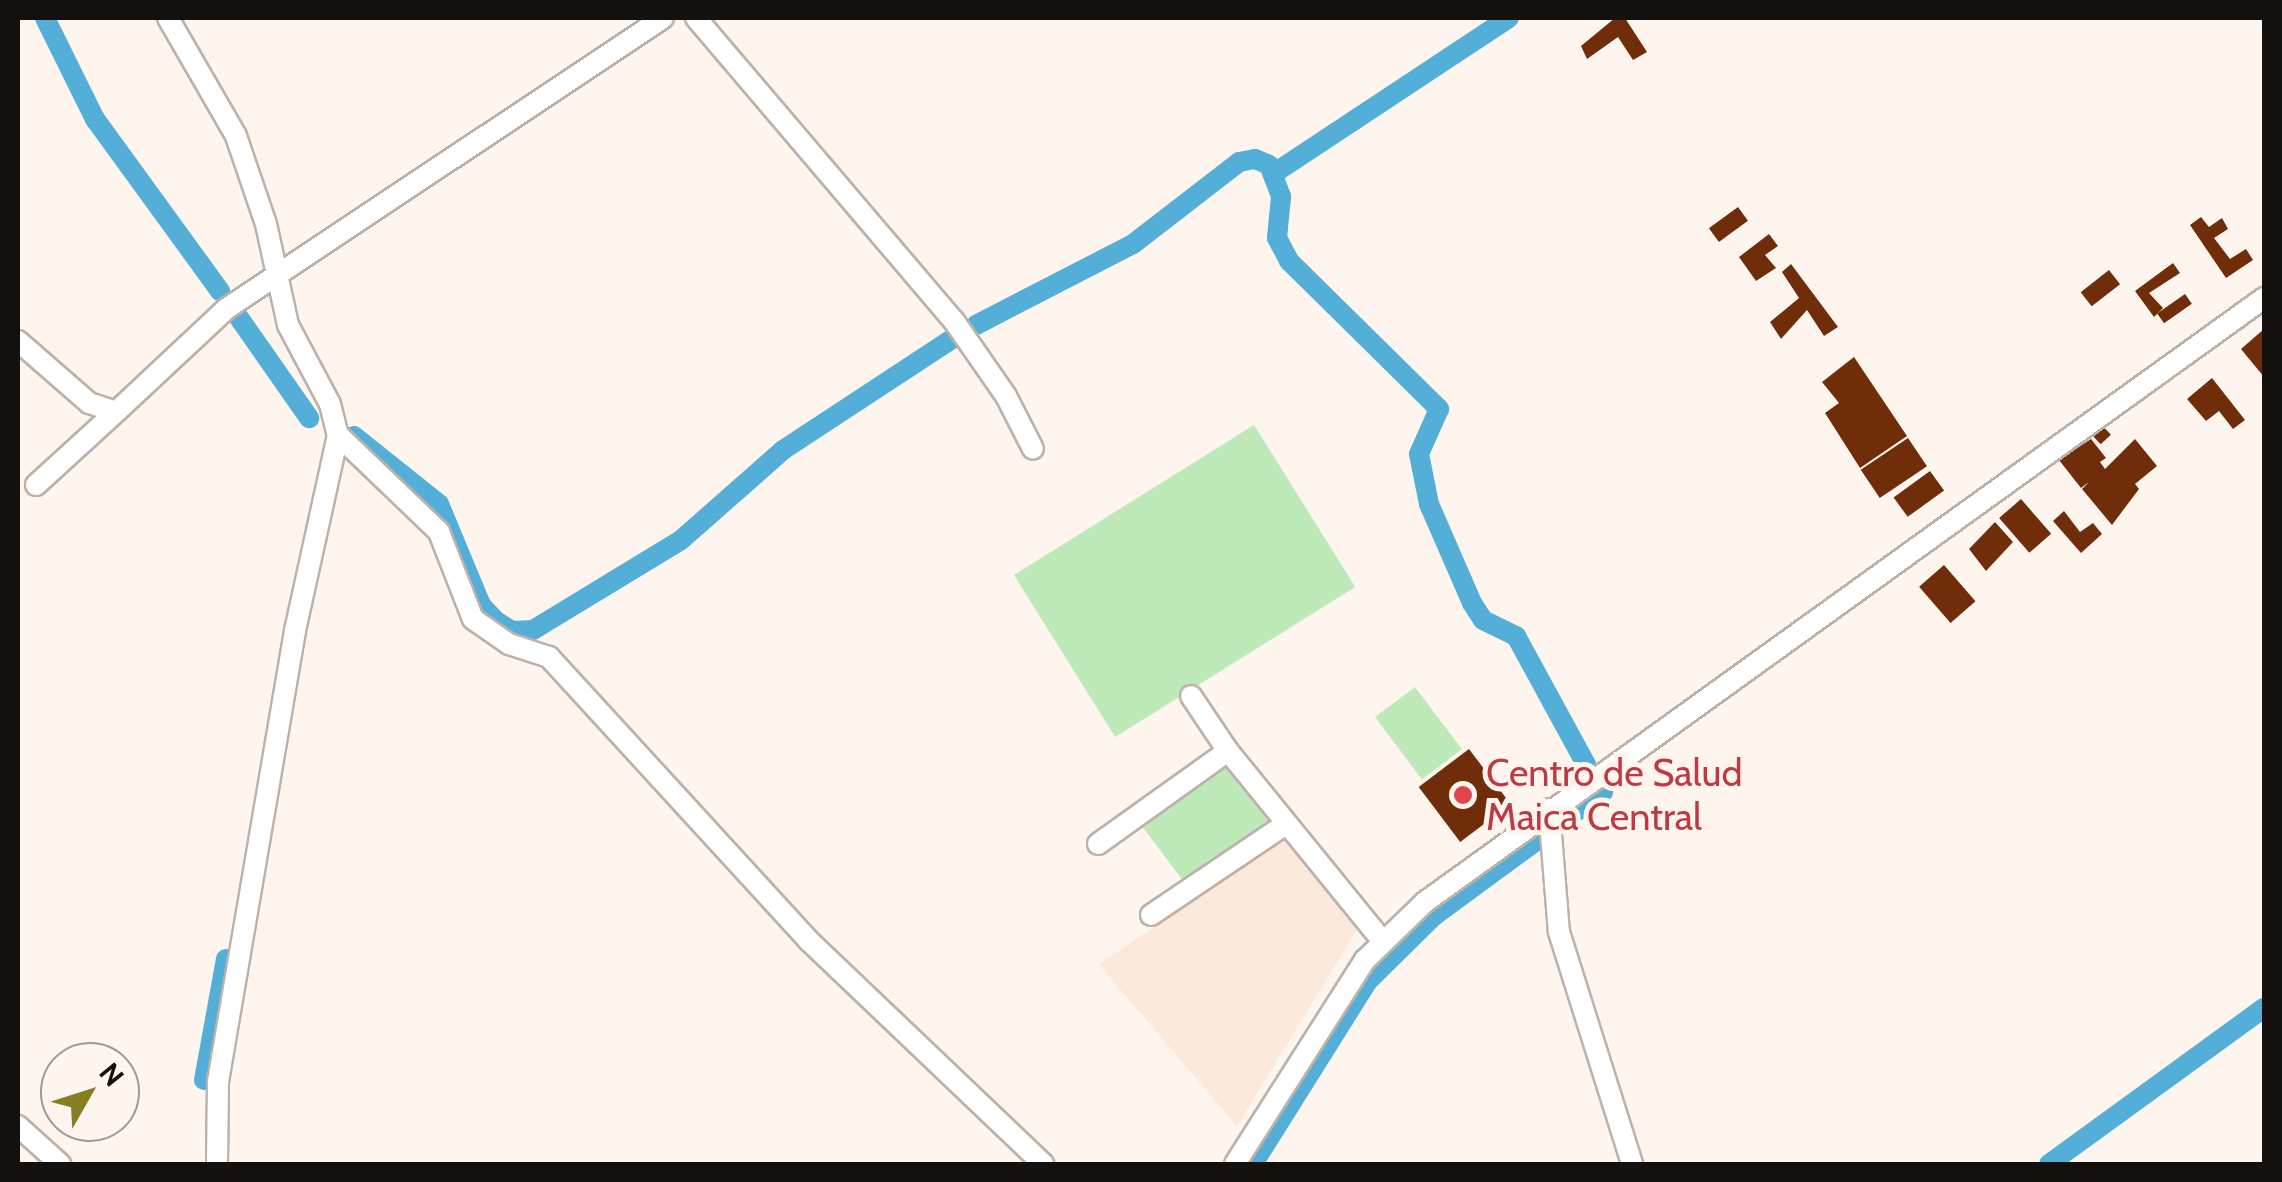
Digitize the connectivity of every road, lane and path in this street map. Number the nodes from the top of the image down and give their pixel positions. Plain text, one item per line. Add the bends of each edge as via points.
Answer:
1 (168, 18) edge
2 (663, 18) edge
3 (696, 18) edge
4 (279, 275) junction
5 (2264, 298) edge
6 (18, 341) edge
7 (116, 412) junction
8 (338, 435) junction
9 (1033, 448) dead end
10 (36, 484) dead end
11 (1190, 696) dead end
12 (1228, 752) junction
13 (1550, 809) junction
14 (1286, 824) junction
15 (1098, 844) dead end
16 (1151, 915) dead end
17 (1381, 940) junction
18 (18, 1126) edge
19 (60, 1164) edge
20 (217, 1164) edge
21 (1043, 1164) edge
22 (1235, 1164) edge
23 (1632, 1164) edge

1 - 4 street via 236,136
2 - 4 street
3 - 9 street via 971,342
4 - 7 street via 226,309
4 - 8 street via 288,324 330,404
5 - 13 street
6 - 7 street via 89,403
7 - 10 street
8 - 20 street via 296,630 218,1082
8 - 21 street via 439,532 473,619 509,644 549,658 808,940
11 - 12 street
12 - 14 street
12 - 15 street
13 - 17 street
13 - 23 street via 1559,932
14 - 16 street
14 - 17 street
17 - 22 street via 1334,1002
18 - 19 street

